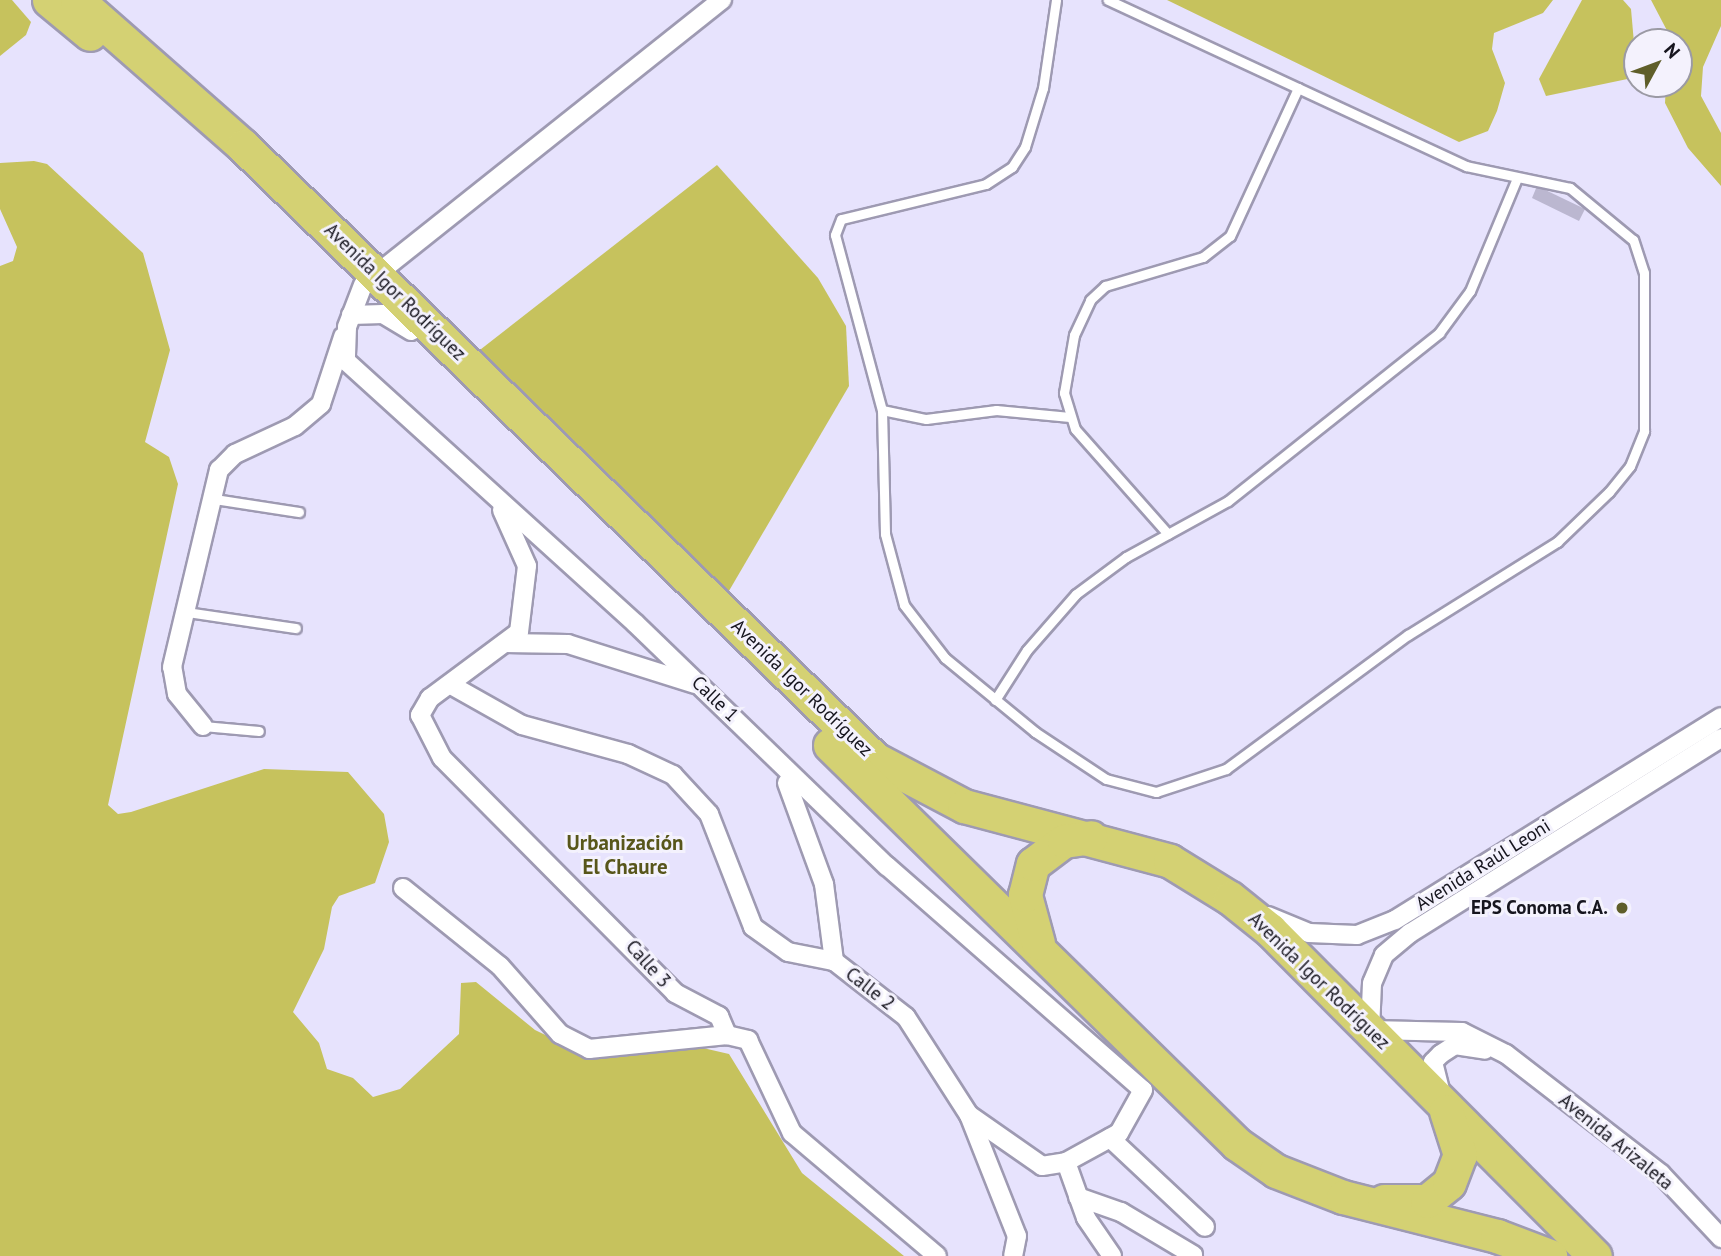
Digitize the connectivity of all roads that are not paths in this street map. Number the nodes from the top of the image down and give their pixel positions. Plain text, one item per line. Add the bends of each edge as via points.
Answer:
1 (49, 0) edge
2 (78, 0) edge
3 (722, 0) edge
4 (1056, 0) edge
5 (1108, 0) edge
6 (1298, 88) junction
7 (1517, 178) junction
8 (359, 300) junction
9 (882, 410) junction
10 (1070, 417) junction
11 (214, 499) junction
12 (499, 503) junction
13 (299, 512) dead end
14 (1168, 534) junction
15 (187, 612) junction
16 (296, 628) dead end
17 (505, 643) junction
18 (451, 685) junction
19 (701, 686) junction
20 (995, 699) junction
21 (1721, 717) edge
22 (203, 726) joint
23 (259, 731) dead end
24 (1721, 738) edge
25 (771, 760) junction
26 (1094, 837) junction
27 (403, 888) dead end
28 (1230, 898) junction
29 (1039, 946) junction
30 (834, 961) junction
31 (1370, 1030) junction
32 (727, 1035) junction
33 (1506, 1054) junction
34 (1444, 1105) junction
35 (969, 1115) junction
36 (1110, 1138) junction
37 (1066, 1162) junction
38 (1323, 1190) junction
39 (1079, 1197) junction
40 (1205, 1227) dead end
41 (1721, 1238) edge
42 (1193, 1255) edge
43 (937, 1256) edge
44 (1013, 1256) edge
45 (1112, 1256) edge
46 (1550, 1256) edge
47 (1595, 1256) edge

1 - 8 highway, Avenida Igor Rodríguez via 142,78
2 - 8 highway, Avenida Igor Rodríguez via 176,82
3 - 8 street
4 - 9 lane via 1043,88 1025,148 1012,167 986,184 837,224 836,241
5 - 6 lane
6 - 7 lane via 1466,166
6 - 10 lane via 1255,194 1222,244 1192,262 1121,277 1090,300 1067,363
7 - 14 lane via 1471,291 1439,333 1276,457 1228,501
7 - 20 lane via 1544,180 1582,195 1633,240 1643,265 1644,431 1630,466 1595,507 1557,542 1408,635 1226,769 1191,785 1156,792 1106,779
8 - 11 street via 321,404 295,426 225,461
8 - 12 street, Calle 1 via 346,361
8 - 26 highway, Avenida Igor Rodríguez via 875,759 964,806
8 - 29 highway, Avenida Igor Rodríguez via 411,331
9 - 10 lane via 926,419 996,410
9 - 20 lane via 884,525 895,587 934,647
10 - 14 lane via 1093,456
11 - 13 lane
11 - 15 street
12 - 17 street via 527,566 519,632
12 - 19 street, Calle 1
14 - 20 lane via 1076,594 1043,629
15 - 16 lane
15 - 22 street via 173,684
17 - 18 street
17 - 19 street via 568,644
18 - 30 street, Calle 2 via 522,725 628,754 673,775 709,814 753,927 788,952
18 - 32 street, Calle 3 via 430,698 420,715 442,758 675,993 719,1016
19 - 25 street, Calle 1
21 - 28 street, Avenida Raúl Leoni via 1395,920 1357,936 1309,933
22 - 23 lane
24 - 31 street, Avenida Raúl Leoni via 1410,933 1384,955 1372,983
25 - 30 street via 798,799 824,884
25 - 36 street, Calle 1 via 1063,1027 1143,1090 1136,1112
26 - 28 highway, Avenida Igor Rodríguez via 1170,861
26 - 29 highway via 1064,841 1033,864 1025,895
27 - 32 street via 500,966 559,1034 589,1049
28 - 31 highway, Avenida Igor Rodríguez
29 - 38 highway, Avenida Igor Rodríguez via 1237,1144 1276,1171
30 - 35 street, Calle 2 via 906,1017
31 - 33 street, Avenida Arizaleta via 1462,1032
31 - 34 highway, Avenida Igor Rodríguez
32 - 43 street, Calle 3 via 748,1040 792,1133
33 - 34 street via 1455,1045 1441,1054 1433,1062
33 - 41 street, Avenida Arizaleta via 1661,1174
34 - 38 highway via 1460,1155 1449,1183 1427,1201
34 - 47 highway, Avenida Igor Rodríguez
35 - 37 street, Calle 2 via 1042,1166
35 - 44 street via 1017,1236
36 - 37 street
36 - 40 street
37 - 39 street
38 - 46 highway, Avenida Igor Rodríguez
39 - 42 street via 1121,1212
39 - 45 street

